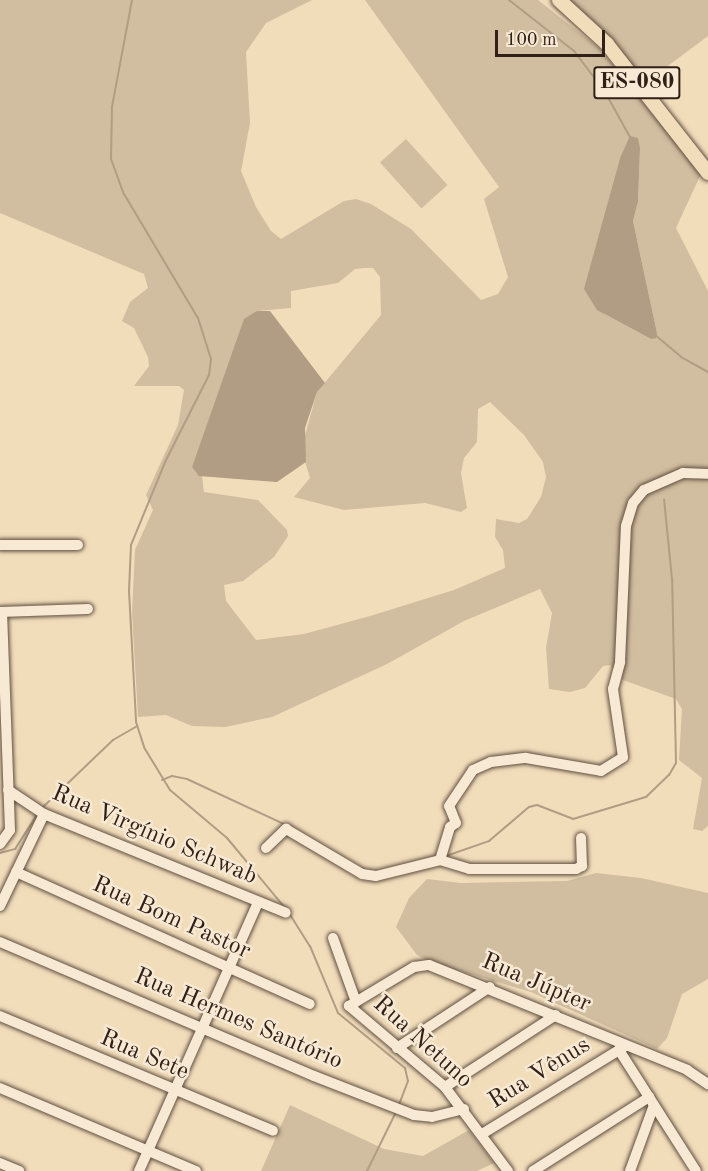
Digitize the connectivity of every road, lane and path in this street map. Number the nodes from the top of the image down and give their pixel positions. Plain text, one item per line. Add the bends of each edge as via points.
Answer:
1 (559, 0) edge
2 (708, 173) edge
3 (708, 474) edge
4 (0, 545) edge
5 (78, 545) dead end
6 (88, 609) dead end
7 (1, 612) edge
8 (8, 790) junction
9 (44, 814) junction
10 (581, 838) dead end
11 (0, 844) edge
12 (266, 848) dead end
13 (440, 860) junction
14 (16, 872) junction
15 (258, 903) junction
16 (0, 906) edge
17 (286, 913) dead end
18 (333, 938) dead end
19 (0, 942) edge
20 (230, 969) junction
21 (490, 987) junction
22 (310, 1004) dead end
23 (353, 1004) junction
24 (556, 1015) junction
25 (0, 1016) edge
26 (202, 1028) junction
27 (397, 1048) junction
28 (623, 1048) junction
29 (708, 1084) edge
30 (0, 1088) edge
31 (445, 1088) junction
32 (174, 1092) junction
33 (652, 1101) junction
34 (464, 1109) junction
35 (273, 1131) dead end
36 (482, 1134) junction
37 (149, 1150) junction
38 (0, 1163) edge
39 (19, 1171) edge
40 (139, 1171) edge
41 (196, 1171) edge
42 (508, 1171) edge
43 (533, 1171) edge
44 (630, 1171) edge
45 (696, 1171) edge

1 - 2 main road, ES-080 via 607,44
3 - 13 street via 683,473 644,490 633,503 626,526 620,662 614,689 623,757 601,771 526,758 491,762 473,770 449,806 456,823 450,826
4 - 5 street
6 - 7 street
7 - 8 street
8 - 9 street, Rua Virgínio Schwab
8 - 11 street via 10,830
9 - 14 street
9 - 15 street, Rua Virgínio Schwab
10 - 13 street via 582,866 576,869 469,869
12 - 13 street via 286,829 368,876
14 - 16 street
14 - 20 street, Rua Bom Pastor
15 - 17 street, Rua Virgínio Schwab
15 - 20 street
18 - 23 street
19 - 26 street, Rua Hermes Santório
20 - 22 street, Rua Bom Pastor
20 - 26 street
21 - 23 street, Rua Júpter via 424,964
21 - 24 street, Rua Júpter
21 - 27 street
23 - 27 street, Rua Netuno
24 - 28 street, Rua Júpter
24 - 31 street
25 - 32 street, Rua Sete
26 - 32 street
26 - 34 street, Rua Hermes Santório via 414,1114 432,1117
27 - 31 street, Rua Netuno
28 - 29 street, Rua Júpter via 687,1070
28 - 33 street
28 - 36 street, Rua Vênus
30 - 37 street
31 - 34 street, Rua Netuno
32 - 35 street, Rua Sete
32 - 37 street
33 - 43 street
33 - 44 street
33 - 45 street
34 - 36 street, Rua Netuno
36 - 42 street, Rua Netuno
37 - 40 street
37 - 41 street
38 - 39 street

